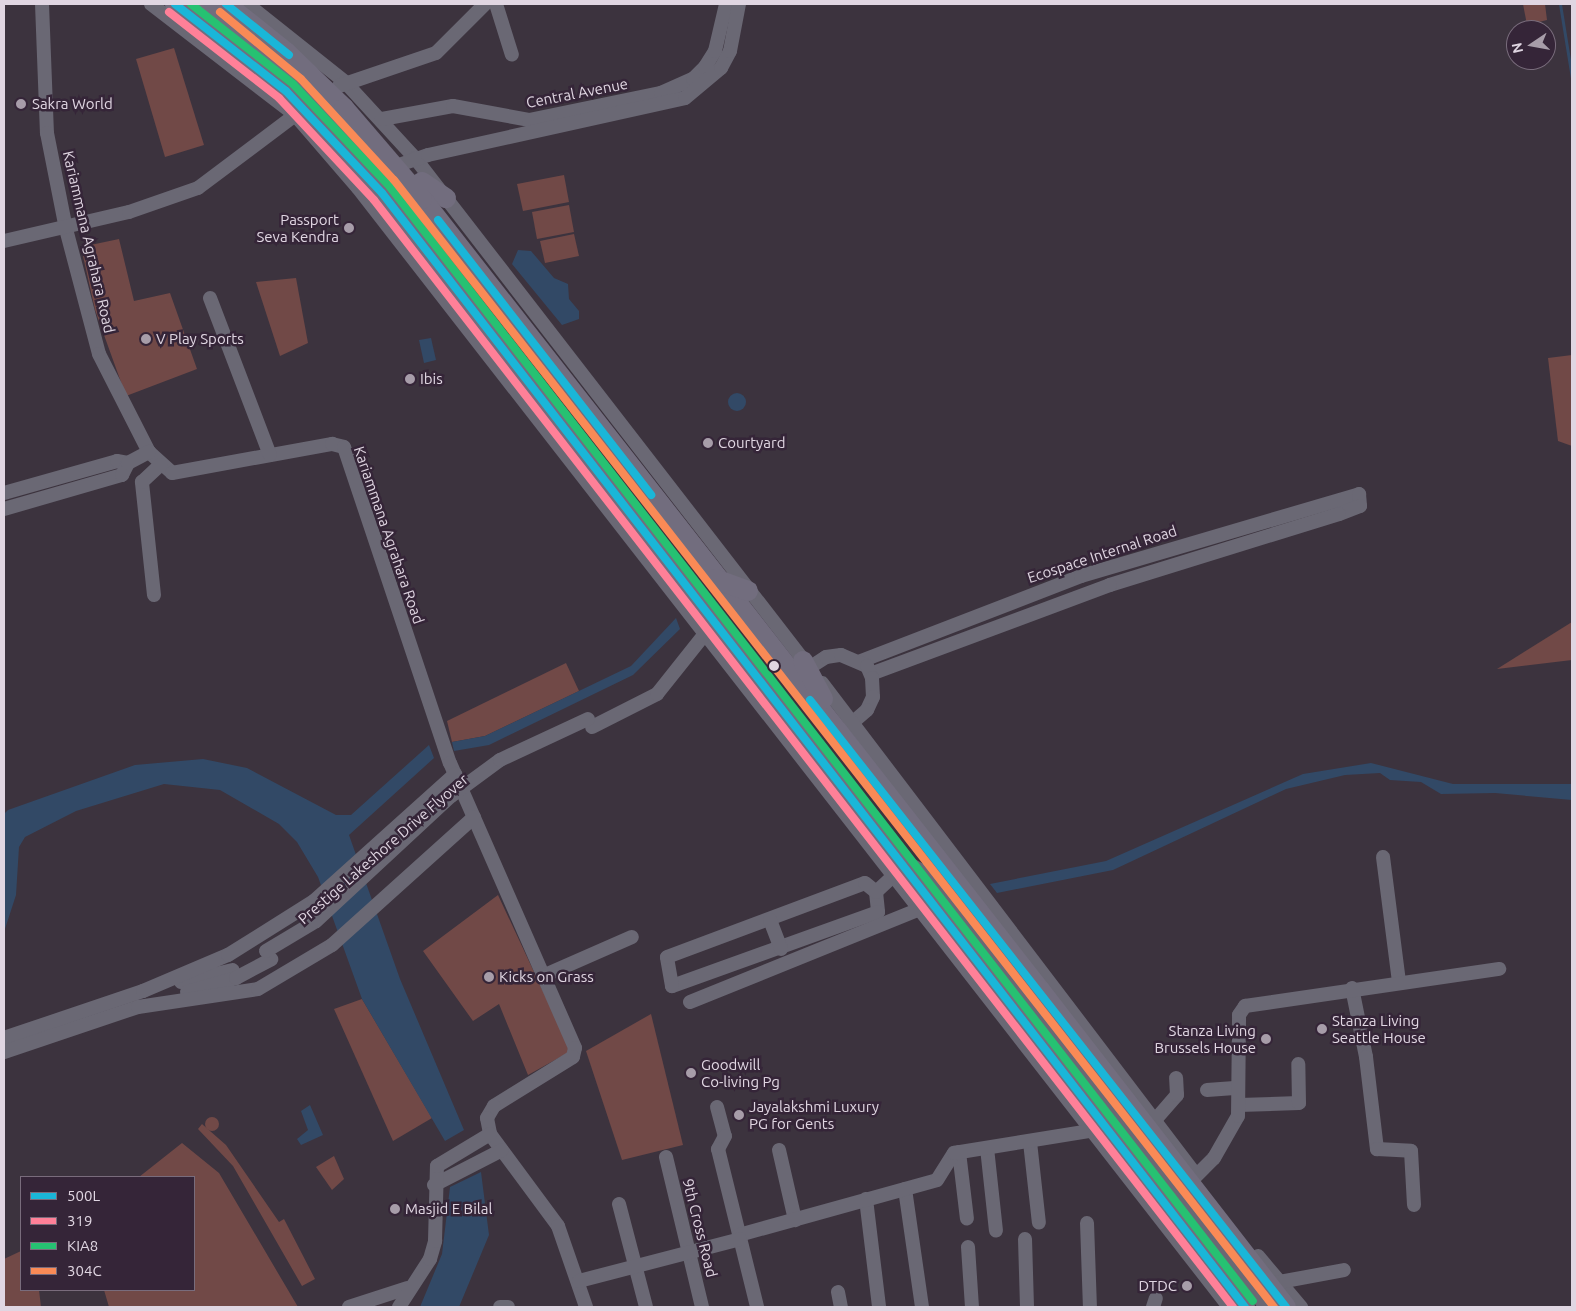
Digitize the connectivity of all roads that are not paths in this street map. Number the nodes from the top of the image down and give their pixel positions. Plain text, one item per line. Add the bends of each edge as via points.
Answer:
1 (42, 4) edge
2 (151, 4) edge
3 (175, 4) edge
4 (226, 4) edge
5 (484, 4) edge
6 (496, 4) edge
7 (726, 4) edge
8 (739, 4) edge
9 (248, 5) edge
10 (199, 10) edge
11 (234, 28) junction
12 (218, 52) junction
13 (512, 55) dead end
14 (346, 82) junction
15 (316, 100) junction
16 (295, 115) junction
17 (382, 119) junction
18 (415, 158) junction
19 (378, 172) junction
20 (358, 188) junction
21 (396, 196) junction
22 (446, 198) junction
23 (394, 220) junction
24 (66, 229) junction
25 (4, 241) edge
26 (210, 298) dead end
27 (149, 452) junction
28 (270, 455) junction
29 (128, 463) junction
30 (160, 465) junction
31 (4, 493) edge
32 (1360, 500) dead end
33 (1338, 508) junction
34 (4, 509) edge
35 (1304, 511) junction
36 (1308, 525) junction
37 (1213, 536) junction
38 (1218, 551) junction
39 (1105, 569) junction
40 (714, 579) junction
41 (685, 581) junction
42 (1110, 585) junction
43 (748, 591) junction
44 (154, 595) dead end
45 (701, 631) junction
46 (861, 661) junction
47 (811, 663) junction
48 (871, 674) junction
49 (777, 716) junction
50 (850, 725) junction
51 (453, 768) junction
52 (885, 782) junction
53 (474, 817) junction
54 (1383, 856) dead end
55 (895, 857) junction
56 (892, 877) junction
57 (876, 892) junction
58 (918, 910) junction
59 (770, 920) junction
60 (632, 938) dead end
61 (781, 950) junction
62 (269, 955) junction
63 (1500, 969) dead end
64 (543, 976) junction
65 (1399, 982) junction
66 (1352, 988) junction
67 (143, 991) junction
68 (690, 1002) dead end
69 (138, 1006) junction
70 (4, 1038) edge
71 (4, 1052) edge
72 (1298, 1064) dead end
73 (1176, 1078) dead end
74 (1238, 1088) junction
75 (1206, 1090) dead end
76 (1240, 1105) junction
77 (717, 1107) dead end
78 (1156, 1119) junction
79 (1090, 1131) junction
80 (484, 1136) junction
81 (1030, 1142) junction
82 (987, 1148) junction
83 (779, 1150) dead end
84 (959, 1152) junction
85 (498, 1153) junction
86 (666, 1158) dead end
87 (1196, 1176) junction
88 (434, 1185) junction
89 (905, 1189) junction
90 (866, 1199) junction
91 (619, 1204) dead end
92 (1414, 1205) dead end
93 (967, 1219) dead end
94 (795, 1220) junction
95 (1039, 1223) dead end
96 (1087, 1223) dead end
97 (996, 1231) dead end
98 (739, 1237) junction
99 (1024, 1240) dead end
100 (968, 1247) dead end
101 (690, 1251) junction
102 (636, 1267) junction
103 (1344, 1270) dead end
104 (1281, 1280) junction
105 (579, 1282) junction
106 (1250, 1287) junction
107 (407, 1288) junction
108 (1214, 1290) junction
109 (838, 1292) dead end
110 (349, 1307) edge
111 (399, 1307) edge
112 (500, 1307) edge
113 (508, 1307) edge
114 (586, 1307) edge
115 (646, 1307) edge
116 (702, 1307) edge
117 (757, 1307) edge
118 (841, 1307) edge
119 (879, 1307) edge
120 (922, 1307) edge
121 (972, 1307) edge
122 (1027, 1307) edge
123 (1090, 1307) edge
124 (1228, 1307) edge
125 (1245, 1307) edge
126 (1266, 1307) edge
127 (1286, 1307) edge
128 (1301, 1307) edge

1 - 24 street, Kariammana Agrahara Road via 47,133
2 - 12 street
3 - 10 highway
4 - 40 highway, bridge via 338,102 422,199
5 - 14 street via 436,53
6 - 13 street
7 - 17 street, Central Avenue via 714,51 705,67 693,79 662,93 529,120 454,106
8 - 18 street, Central Avenue via 730,51 722,68 685,98
9 - 11 street
9 - 14 street
10 - 11 highway
10 - 23 highway, bridge via 323,126
11 - 12 street
11 - 15 highway
12 - 16 street
14 - 15 street
14 - 17 street
15 - 16 street
15 - 19 highway
16 - 20 street
16 - 24 street via 198,188
17 - 18 street
18 - 19 street, Central Avenue
18 - 22 street
19 - 20 street, Central Avenue
19 - 21 highway
20 - 23 street
21 - 22 highway via 422,182
21 - 41 highway via 670,546
22 - 43 street
23 - 41 highway
23 - 45 street
24 - 25 street
24 - 27 street, Kariammana Agrahara Road via 99,354
26 - 28 street
27 - 29 street
27 - 30 street, Kariammana Agrahara Road
28 - 30 street, Kariammana Agrahara Road via 172,473
28 - 51 street, Kariammana Agrahara Road via 332,444 344,447
29 - 31 street via 117,461
29 - 34 street via 122,475
30 - 44 street via 142,482
32 - 33 street, Ecospace Internal Road
33 - 35 street, Ecospace Internal Road
33 - 36 street, Ecospace Internal Road
35 - 36 street
35 - 37 street, Ecospace Internal Road
36 - 38 street, Ecospace Internal Road
37 - 38 street
37 - 39 street, Ecospace Internal Road
38 - 42 street, Ecospace Internal Road
39 - 42 street
39 - 46 street, Ecospace Internal Road
40 - 43 highway
40 - 50 highway
41 - 49 highway
42 - 48 street, Ecospace Internal Road
43 - 47 street
45 - 49 street
45 - 62 street, Prestige Lakeshore Drive Flyover, bridge via 652,686 590,723 500,760 451,796 316,921
46 - 47 street via 841,655
46 - 48 street
47 - 50 highway via 830,710
48 - 50 street via 873,697
49 - 55 highway
49 - 56 street
50 - 52 highway
51 - 53 street, Kariammana Agrahara Road
51 - 67 street via 314,901 228,955
52 - 78 street
52 - 127 highway, bridge via 1040,990
53 - 64 street, Kariammana Agrahara Road
53 - 69 street via 332,944 258,989
54 - 65 street
55 - 106 street via 922,871 948,897
55 - 125 highway, bridge
56 - 57 street
56 - 58 street
57 - 59 street via 865,883
57 - 61 street via 878,912
58 - 68 street
58 - 79 street
59 - 61 street
59 - 61 street via 667,957 672,986
60 - 64 street
62 - 67 street, Prestige Lakeshore Drive Flyover via 232,970
62 - 69 street, Prestige Lakeshore Drive Flyover via 236,978
63 - 65 street
64 - 80 street, Kariammana Agrahara Road via 575,1048 573,1057 494,1106 487,1118
65 - 66 street
66 - 74 street via 1244,1006 1239,1016
66 - 92 street via 1366,1057 1377,1149 1411,1151
67 - 70 street
69 - 71 street
72 - 76 street via 1298,1103
73 - 78 street via 1177,1095
74 - 75 street
74 - 76 street
76 - 87 street via 1228,1135
77 - 98 street via 724,1136 718,1149
78 - 87 street
79 - 81 street
79 - 108 street
80 - 85 street
80 - 88 street via 444,1159 437,1166
81 - 82 street
81 - 95 street
82 - 84 street
82 - 97 street
83 - 94 street
84 - 89 street via 950,1157 937,1180
84 - 93 street
85 - 88 street
85 - 105 street via 558,1226
86 - 101 street, 9th Cross Road
87 - 104 street
88 - 107 street via 435,1241 430,1259
89 - 90 street
89 - 120 street
90 - 94 street
90 - 119 street
91 - 102 street
94 - 98 street
96 - 123 street
98 - 101 street
98 - 117 street
99 - 122 street
100 - 121 street
101 - 102 street
101 - 116 street, 9th Cross Road
102 - 105 street
102 - 115 street
103 - 104 street
104 - 106 street
104 - 128 street
105 - 114 street
106 - 108 street
106 - 126 street
107 - 110 street
107 - 111 street
108 - 124 street
109 - 118 street
112 - 113 street

